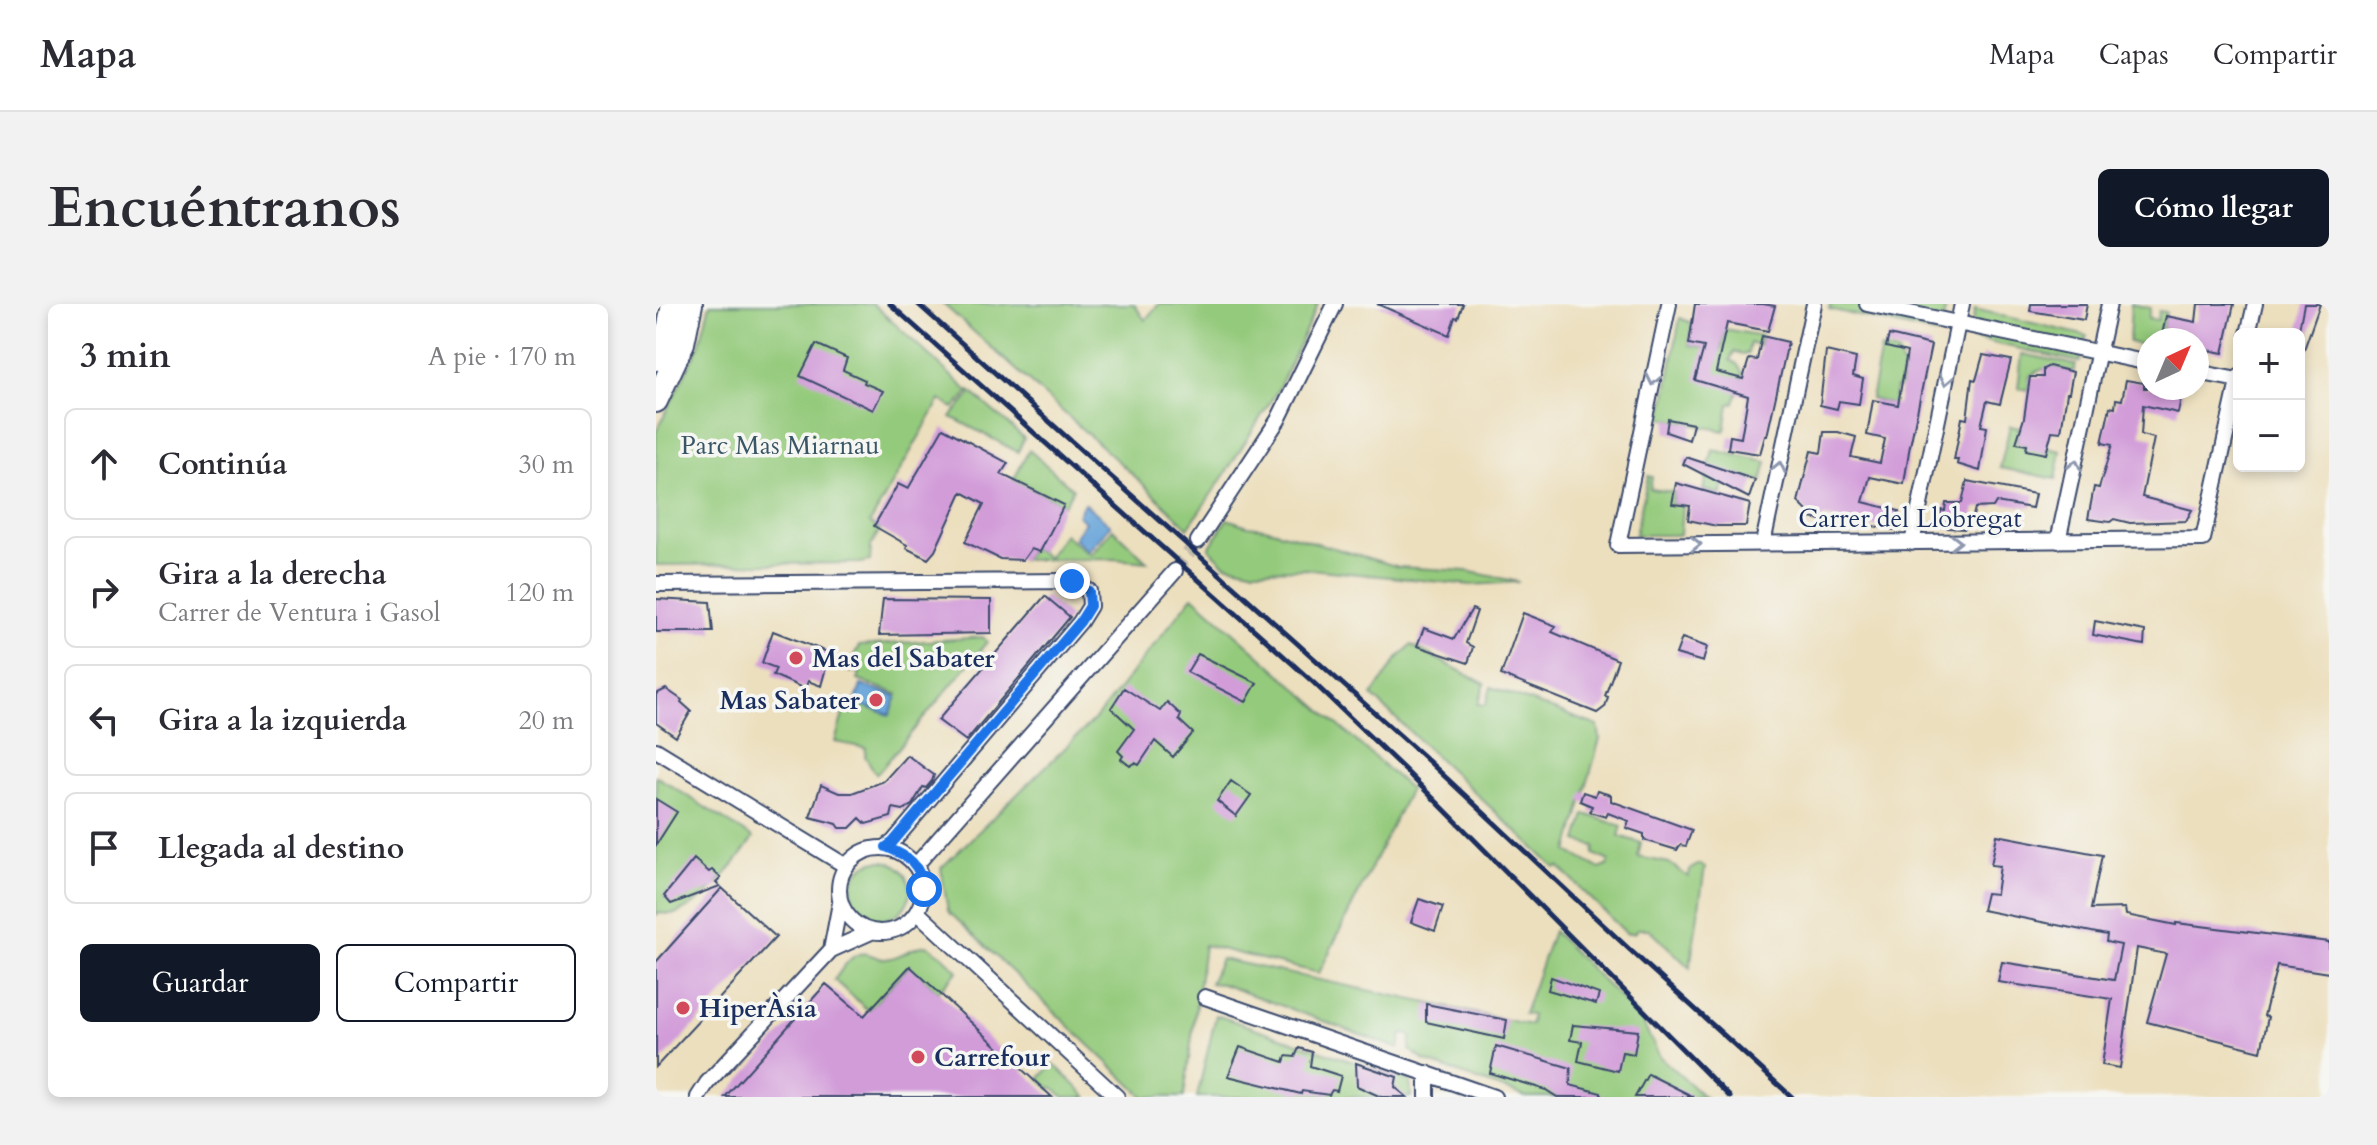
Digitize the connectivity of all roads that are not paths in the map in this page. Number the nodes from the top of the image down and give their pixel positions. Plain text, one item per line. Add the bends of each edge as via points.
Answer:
1 (691, 304) edge
2 (1335, 304) edge
3 (1669, 304) edge
4 (1814, 304) edge
5 (1867, 304) edge
6 (1962, 304) edge
7 (2109, 304) edge
8 (2255, 304) edge
9 (666, 322) edge
10 (1958, 323) junction
11 (2249, 328) edge
12 (2099, 353) junction
13 (656, 359) edge
14 (2137, 361) edge
15 (2209, 374) edge
16 (2233, 378) edge
17 (2234, 400) edge
18 (656, 401) edge
19 (1198, 541) tunnel mouth
20 (2058, 541) junction
21 (1763, 543) junction
22 (1912, 543) junction
23 (1175, 571) tunnel mouth
24 (656, 584) edge
25 (656, 750) edge
26 (886, 847) junction
27 (916, 865) junction
28 (846, 866) junction
29 (840, 903) junction
30 (917, 912) junction
31 (871, 932) junction
32 (831, 950) junction
33 (1205, 997) dead end
34 (1427, 1073) junction
35 (707, 1083) junction
36 (683, 1097) edge
37 (698, 1097) edge
38 (1117, 1097) edge
39 (1427, 1097) edge
40 (1494, 1097) edge

1 - 18 main road via 683,343
2 - 19 street via 1278,420
3 -> 21 street, Carrer del Llobregat via 1618,545
21 -> 4 street
5 - 10 street
6 - 10 street
7 - 12 street
8 - 11 street
9 - 13 main road
10 - 12 street
10 -> 22 street
12 - 14 street
20 -> 12 street
15 - 16 street
17 - 20 street, Carrer del Llobregat via 2203,539
22 -> 20 street, Carrer del Llobregat
21 - 22 street, Carrer del Llobregat
23 - 27 street
24 - 26 street via 1072,581 1089,591 1090,606 1080,622
25 - 28 street
26 - 27 street
26 - 28 street via 856,855
27 - 30 street via 924,889
28 - 29 street via 840,878
29 - 31 street via 847,916
29 - 32 street
30 - 31 street via 902,928
30 - 38 street
31 - 32 street
32 - 35 street
33 - 34 street
34 - 39 street
34 - 40 street
35 - 36 street
35 - 37 street

